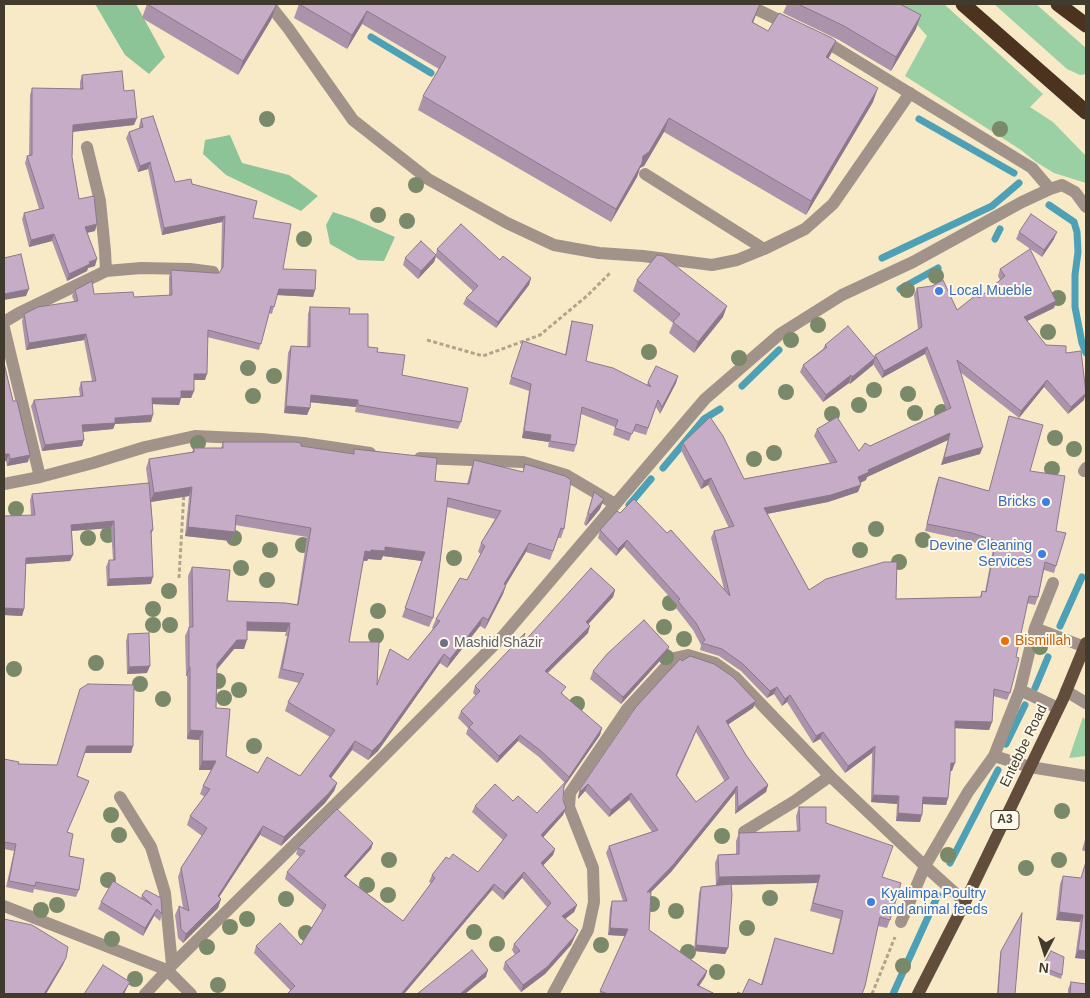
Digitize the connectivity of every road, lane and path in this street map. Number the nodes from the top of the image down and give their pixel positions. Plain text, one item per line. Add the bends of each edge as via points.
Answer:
1 (269, 4) edge
2 (746, 4) edge
3 (963, 4) edge
4 (1058, 4) edge
5 (1086, 25) edge
6 (910, 94) junction
7 (1086, 112) edge
8 (87, 147) dead end
9 (645, 174) edge
10 (1050, 189) junction
11 (1086, 207) edge
12 (764, 249) junction
13 (627, 255) junction
14 (106, 272) junction
15 (213, 272) edge
16 (4, 322) edge
17 (4, 328) edge
18 (427, 340) dead end
19 (383, 454) edge
20 (410, 457) edge
21 (40, 477) junction
22 (4, 484) edge
23 (184, 487) edge
24 (615, 504) junction
25 (179, 578) dead end
26 (1053, 582) dead end
27 (1035, 628) junction
28 (1085, 645) edge
29 (1020, 690) junction
30 (1066, 691) junction
31 (1086, 703) edge
32 (1058, 708) junction
33 (994, 756) junction
34 (1030, 767) junction
35 (830, 776) junction
36 (1086, 776) edge
37 (120, 797) dead end
38 (744, 832) edge
39 (925, 866) junction
40 (965, 902) junction
41 (4, 906) edge
42 (901, 922) joint
43 (170, 967) junction
44 (146, 994) edge
45 (191, 994) edge
46 (553, 994) edge
47 (872, 994) edge
48 (918, 994) edge

1 - 13 street via 353,120 428,179 507,223 554,244
2 - 6 street via 831,45
3 - 7 highway
4 - 5 highway
6 - 10 street via 1032,168
6 - 12 street via 833,204 805,229
8 - 14 street via 100,201
9 - 12 street
10 - 11 street via 1062,185 1075,192
10 - 24 street via 913,262 842,295 780,334 705,399
12 - 13 street via 737,260 712,265
13 - 18 path via 588,296 540,335 483,356
14 - 15 street via 140,268
14 - 16 street
17 - 21 street
19 - 21 street via 270,439 195,436
20 - 24 street via 523,462 566,475
21 - 22 street
23 - 25 path
24 - 43 street via 504,635
26 - 27 street
27 - 28 street
27 - 29 street
28 - 30 main road, Entebbe Road / A3
29 - 32 street
29 - 33 street
30 - 31 street
30 - 32 main road, Entebbe Road / A3
32 - 34 main road, Entebbe Road / A3
33 - 34 street
33 - 39 street via 968,792
34 - 36 street
34 - 40 main road, Entebbe Road / A3
35 - 38 street
35 - 39 street
35 - 46 street via 736,678 715,663 688,655 674,658 627,709 570,793 569,807 593,868 594,902 588,930
37 - 43 street via 150,847 165,893
39 - 40 street
39 - 42 street
40 - 48 main road, Entebbe Road / A3
41 - 43 street
42 - 47 path
43 - 44 street
43 - 45 street

